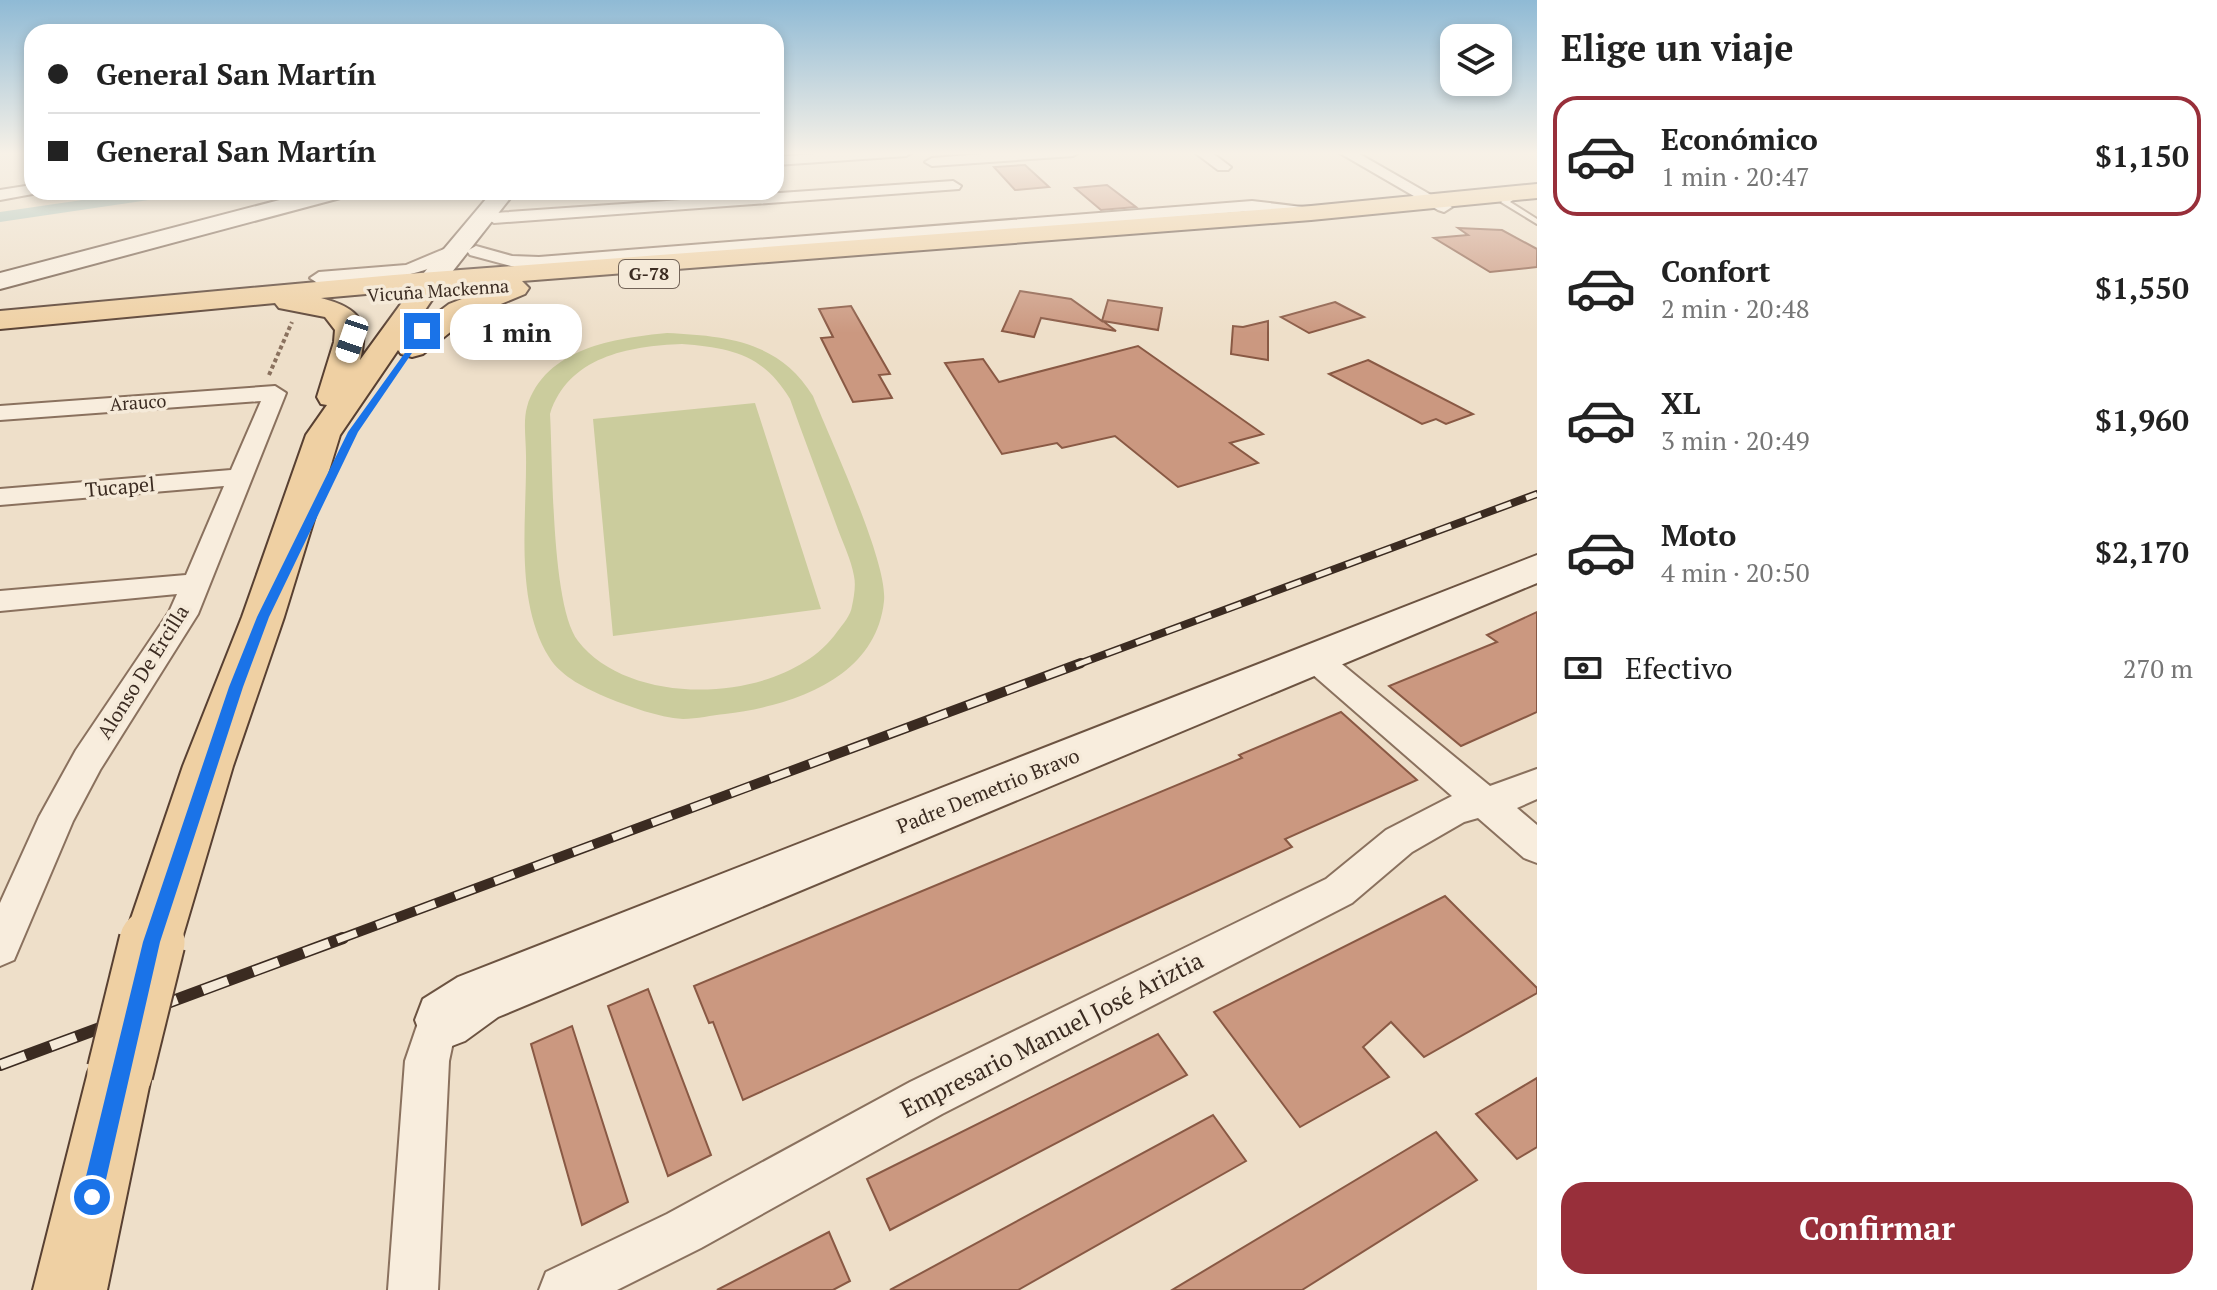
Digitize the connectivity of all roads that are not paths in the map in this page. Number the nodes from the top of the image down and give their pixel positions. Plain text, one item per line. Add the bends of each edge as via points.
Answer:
1 (260, 212) edge
2 (493, 212) edge
3 (809, 212) edge
4 (977, 212) edge
5 (1190, 212) edge
6 (1304, 212) edge
7 (1321, 212) edge
8 (1311, 213) junction
9 (994, 232) junction
10 (824, 240) junction
11 (875, 248) junction
12 (466, 250) junction
13 (319, 278) dead end
14 (0, 281) edge
15 (536, 283) junction
16 (442, 285) junction
17 (294, 302) junction
18 (3, 326) edge
19 (412, 348) junction
20 (268, 394) joint
21 (0, 413) edge
22 (323, 435) junction
23 (240, 477) junction
24 (0, 497) edge
25 (1537, 568) edge
26 (196, 583) junction
27 (0, 601) edge
28 (263, 617) junction
29 (1315, 659) junction
30 (1537, 783) edge
31 (1484, 803) junction
32 (1537, 847) edge
33 (0, 947) edge
34 (444, 1020) joint
35 (70, 1290) edge
36 (413, 1290) edge
37 (564, 1290) edge

1 - 14 street
2 - 12 street
3 - 10 street
4 - 9 street
5 - 9 street, Vicuña Mackenna
6 - 8 street, Vicuña Mackenna
7 - 8 main road, Vicuña Mackenna / G-78
8 - 9 main road, Vicuña Mackenna / G-78
9 - 10 street, Vicuña Mackenna
9 - 11 main road, Vicuña Mackenna / G-78
10 - 12 street, Vicuña Mackenna via 539,262
11 - 15 main road, Vicuña Mackenna / G-78
11 - 16 main road, Vicuña Mackenna / G-78
12 - 13 street, Vicuña Mackenna via 403,270
12 - 16 street
15 - 16 main road, Vicuña Mackenna / G-78
15 - 19 main road via 463,306
16 - 17 main road, Vicuña Mackenna / G-78
16 - 18 main road, Vicuña Mackenna / G-78
16 - 19 main road
16 - 22 main road
17 - 18 main road, Vicuña Mackenna / G-78
17 - 22 main road via 335,312 353,333
19 - 28 main road via 353,432
20 - 21 street, Arauco
20 - 23 street, Alonso De Ercilla
22 - 28 main road
23 - 24 street, Tucapel
23 - 26 street, Alonso De Ercilla
25 - 29 street, Padre Demetrio Bravo
26 - 27 street
26 - 33 street, Alonso De Ercilla via 167,642 76,783
28 - 35 main road, bridge via 152,942
29 - 31 street
29 - 34 street, Padre Demetrio Bravo via 478,997
30 - 31 street, Empresario Manuel José Ariztia
31 - 32 street
31 - 37 street, Empresario Manuel José Ariztia via 1456,809 1399,841 1339,891 926,1098 684,1231
34 - 36 street via 427,1061

